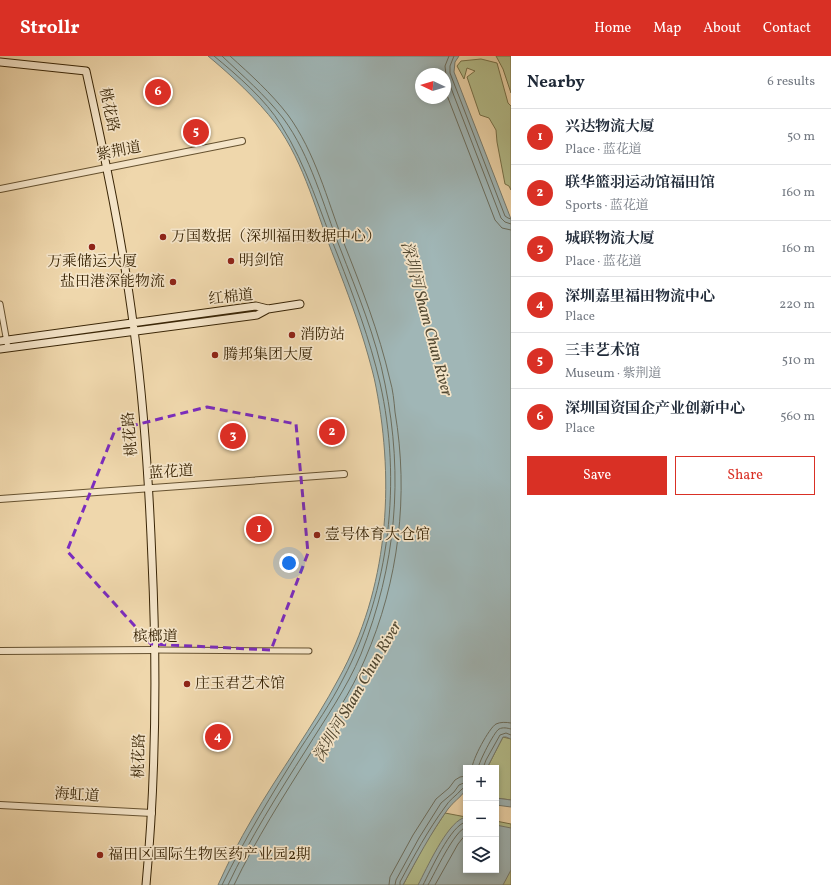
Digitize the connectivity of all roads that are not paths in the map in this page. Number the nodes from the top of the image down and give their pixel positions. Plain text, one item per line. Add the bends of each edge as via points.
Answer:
1 (0, 62) edge
2 (242, 141) dead end
3 (107, 168) junction
4 (0, 189) edge
5 (0, 304) edge
6 (300, 304) dead end
7 (268, 309) junction
8 (133, 323) junction
9 (134, 331) junction
10 (3, 341) edge
11 (4, 348) edge
12 (344, 474) dead end
13 (149, 488) junction
14 (0, 499) edge
15 (155, 650) junction
16 (0, 651) edge
17 (309, 651) dead end
18 (0, 805) edge
19 (152, 813) junction
20 (146, 885) edge

1 - 3 main road, 桃花路 via 86,71
2 - 3 street, 紫荆道
3 - 4 street, 紫荆道
3 - 8 main road, 桃花路
5 - 10 street
6 - 7 main road
7 - 8 main road, 红棉道 via 256,306
7 - 9 main road, 红棉道 via 257,315
8 - 9 main road, 桃花路
8 - 10 main road, 红棉道
9 - 11 main road, 红棉道
9 - 13 main road, 桃花路
10 - 11 street
12 - 13 street, 蓝花道
13 - 14 street, 蓝花道
13 - 15 main road, 桃花路
15 - 16 street, 槟榔道
15 - 17 street, 槟榔道
15 - 19 main road, 桃花路
18 - 19 street, 海虹道
19 - 20 main road, 桃花路

